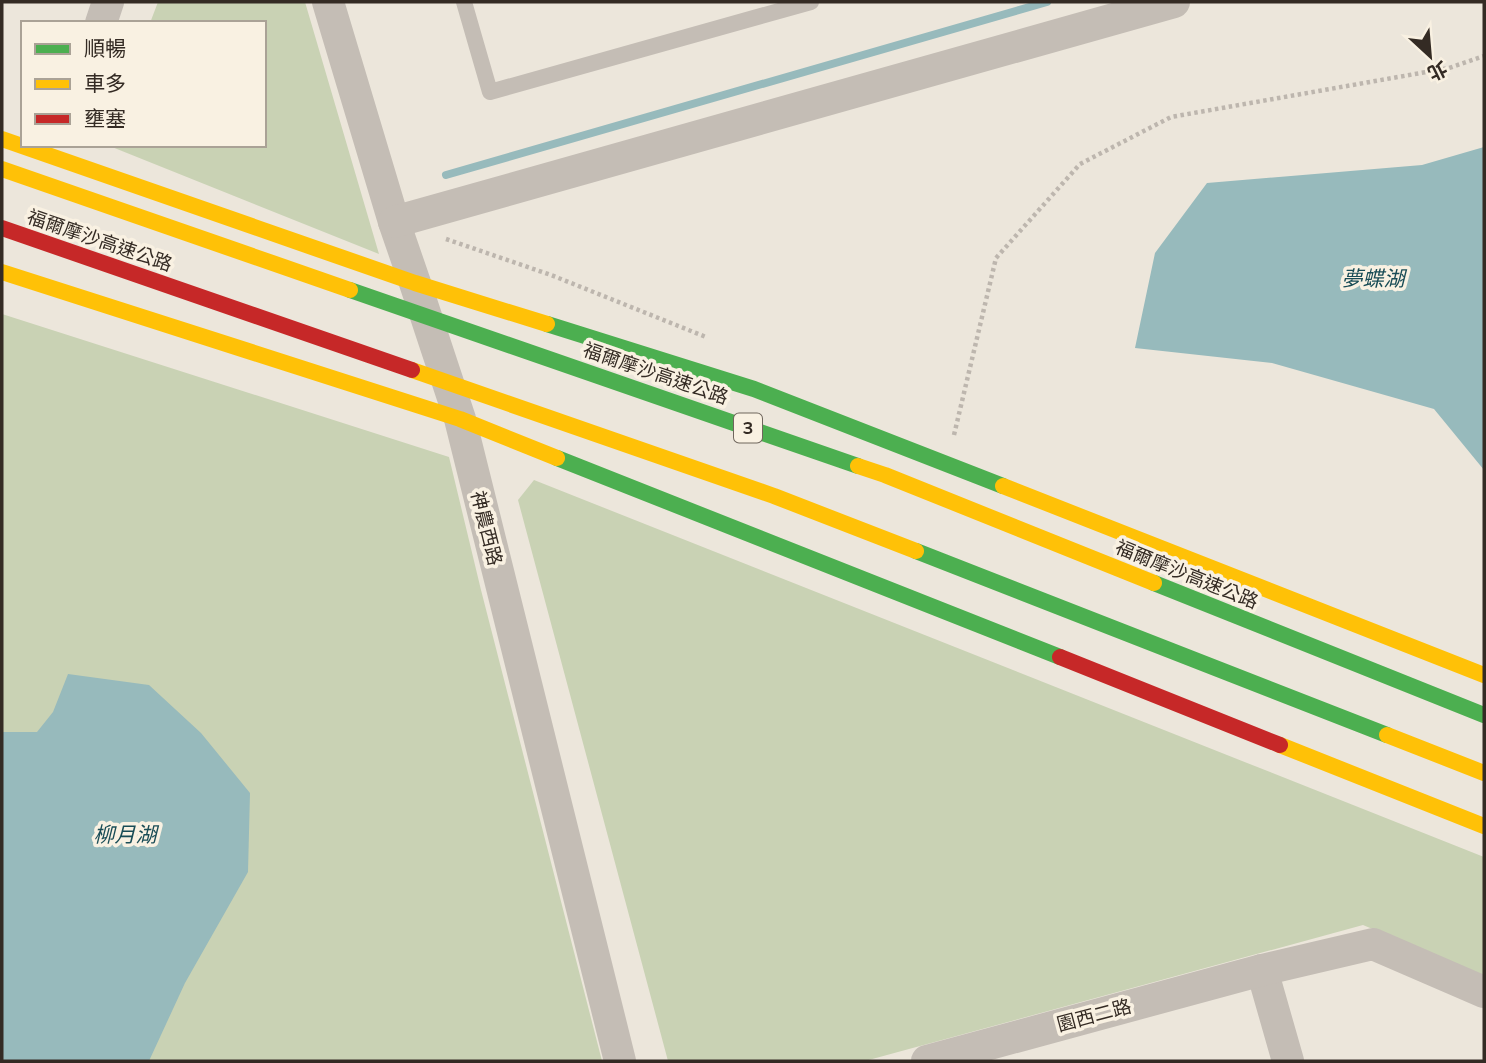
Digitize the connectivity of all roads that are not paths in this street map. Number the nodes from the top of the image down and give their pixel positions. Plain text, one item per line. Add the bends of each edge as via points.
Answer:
1 (108, 2) edge
2 (328, 2) edge
3 (464, 2) edge
4 (811, 2) edge
5 (1174, 2) edge
6 (102, 21) edge
7 (2, 139) edge
8 (21, 143) edge
9 (37, 147) edge
10 (55, 151) edge
11 (2, 169) edge
12 (394, 222) junction
13 (2, 228) edge
14 (2, 272) edge
15 (415, 283) junction
16 (460, 419) junction
17 (1484, 675) edge
18 (1484, 715) edge
19 (1484, 773) edge
20 (1484, 826) edge
21 (1262, 970) junction
22 (1484, 992) edge
23 (620, 1061) edge
24 (927, 1061) edge
25 (1288, 1061) edge

1 - 6 street
2 - 12 street, 神農西路
3 - 4 lane via 490,92
5 - 12 street
7 - 8 main road
9 - 10 main road
10 - 15 main road
11 - 18 main road, 福爾摩沙高速公路 / 3, bridge via 885,475
12 - 15 street, 神農西路
13 - 19 main road, 福爾摩沙高速公路, bridge via 774,496
14 - 16 main road
15 - 16 street, 神農西路
15 - 17 main road via 754,389
16 - 20 main road
16 - 23 street, 神農西路
21 - 22 street, 園西二路 via 1373,944
21 - 24 street, 園西二路
21 - 25 street

